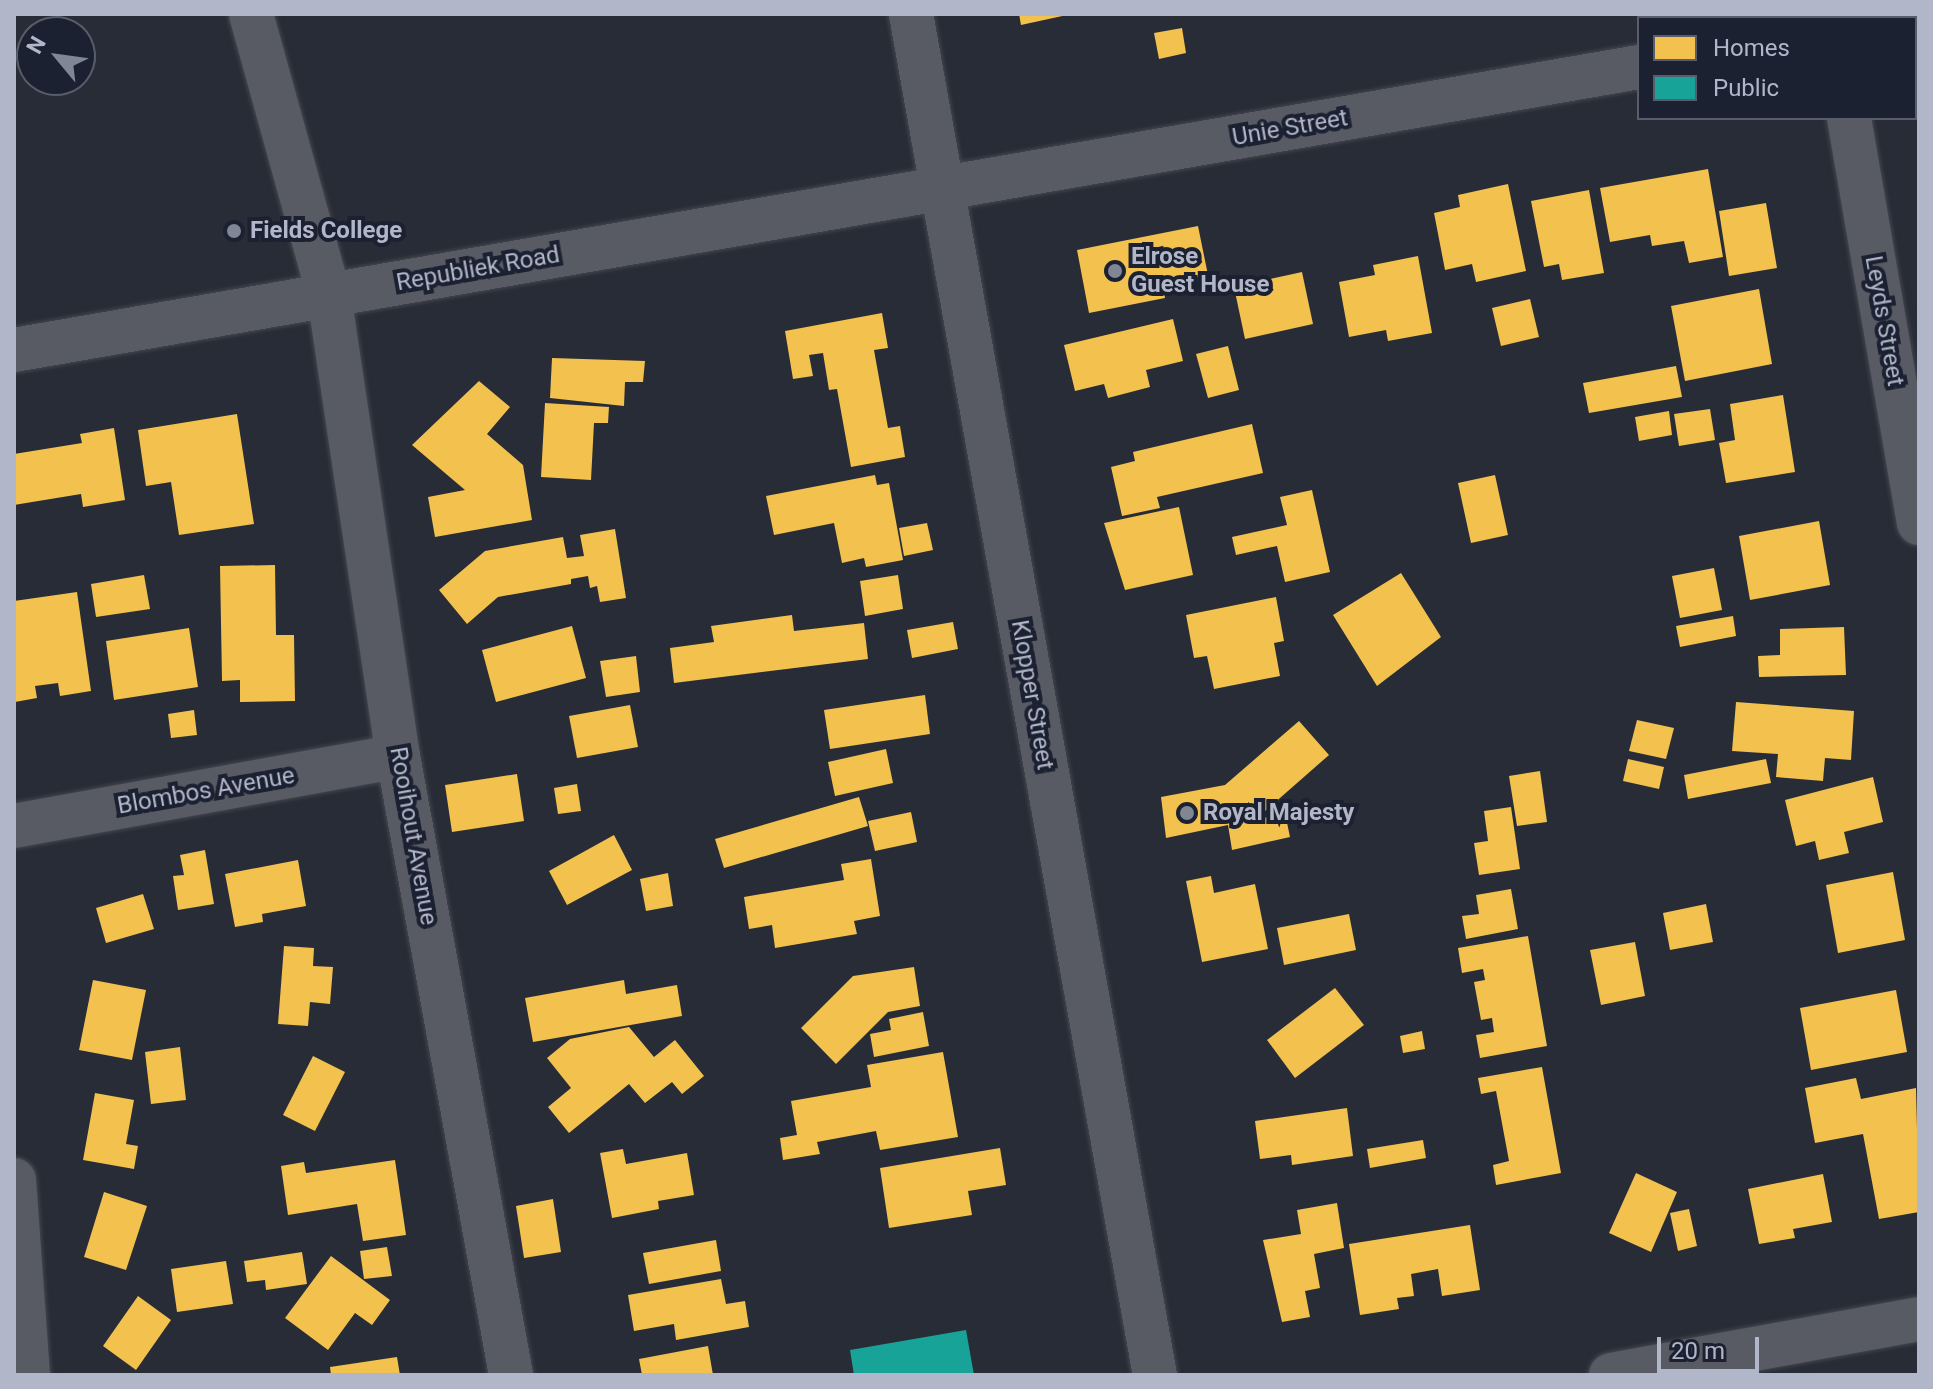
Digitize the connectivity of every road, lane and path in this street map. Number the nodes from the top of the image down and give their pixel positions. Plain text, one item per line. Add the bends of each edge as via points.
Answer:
1 (251, 14) edge
2 (911, 14) edge
3 (1637, 67) edge
4 (1849, 120) edge
5 (941, 189) junction
6 (329, 295) junction
7 (14, 350) edge
8 (1919, 523) edge
9 (398, 756) junction
10 (14, 826) edge
11 (14, 1180) edge
12 (1919, 1319) edge
13 (28, 1375) edge
14 (511, 1375) edge
15 (1155, 1375) edge
16 (1611, 1375) edge

1 - 6 street, Rooihout Avenue
2 - 5 street, Klopper Street
3 - 5 street, Unie Street
4 - 8 street, Leyds Street
5 - 6 street, Republiek Road
5 - 15 street, Klopper Street
6 - 7 street, Republiek Road
6 - 9 street, Rooihout Avenue
9 - 10 street, Blombos Avenue
9 - 14 street, Rooihout Avenue
11 - 13 street
12 - 16 street

